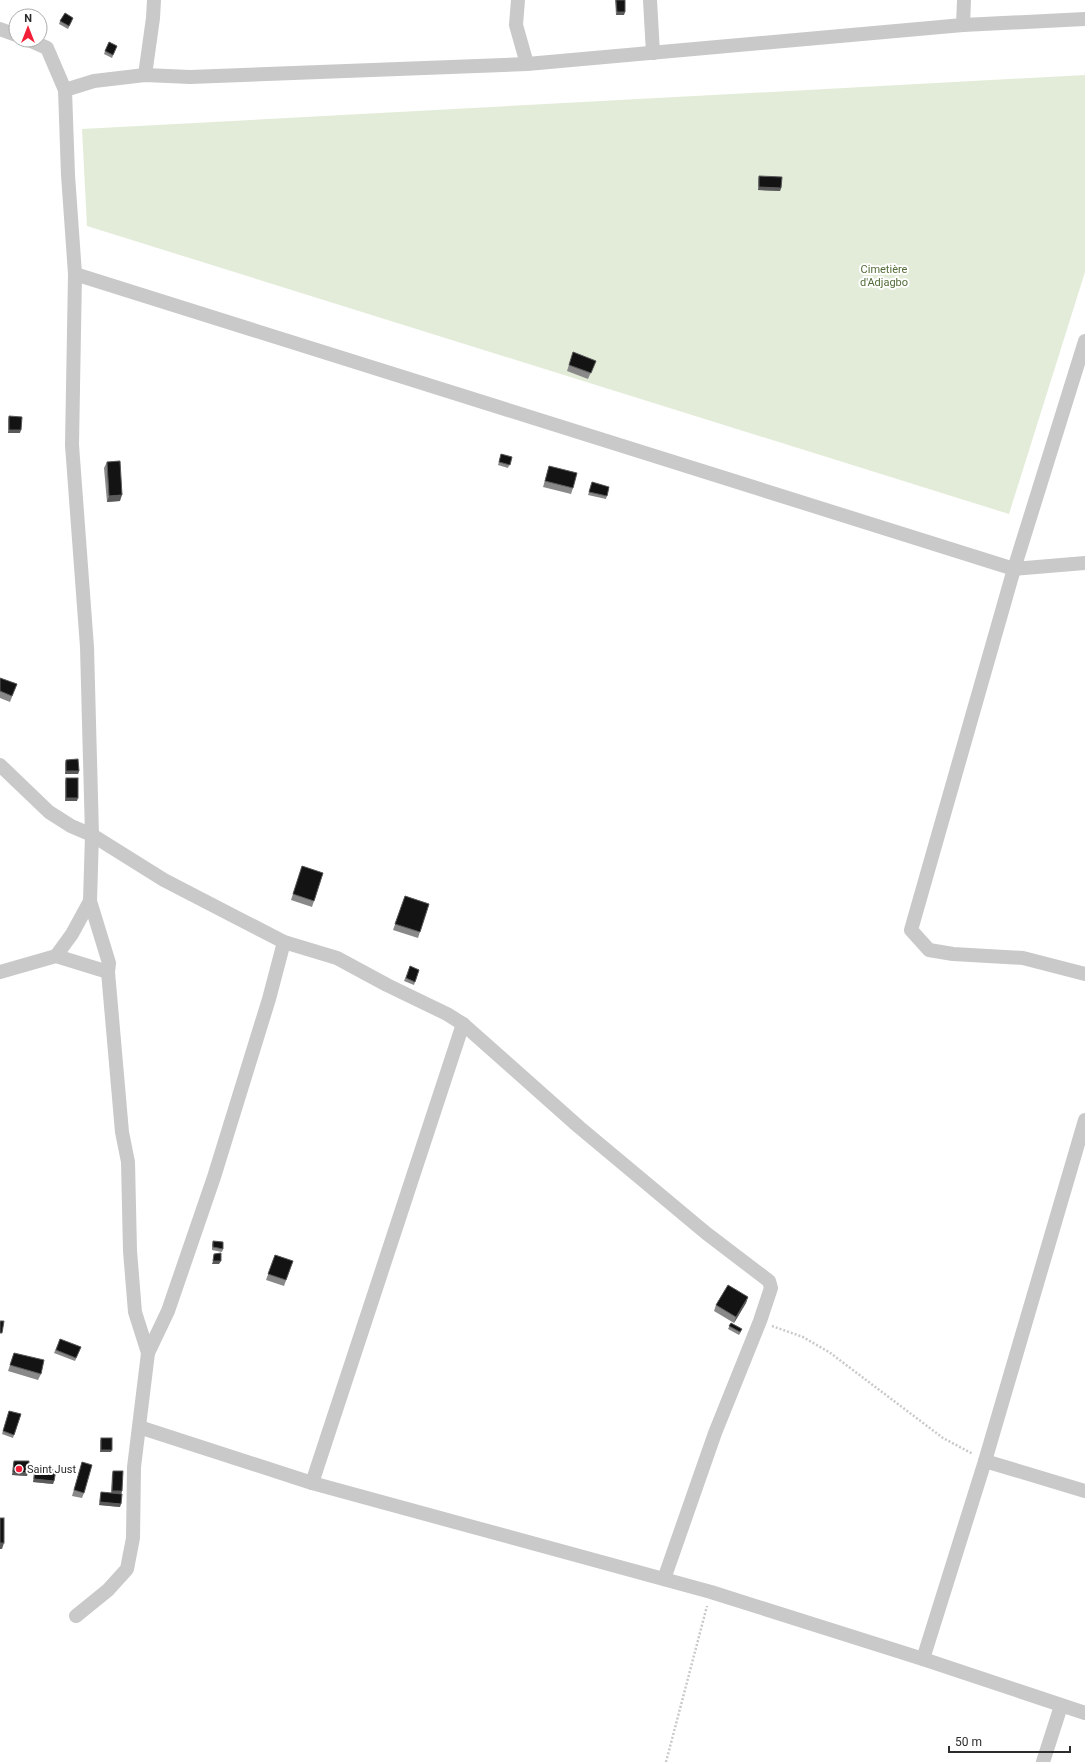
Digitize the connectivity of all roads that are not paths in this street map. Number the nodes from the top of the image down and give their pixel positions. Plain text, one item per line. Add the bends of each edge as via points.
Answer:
1 (154, 0) edge
2 (518, 0) edge
3 (650, 0) edge
4 (964, 0) edge
5 (1085, 19) edge
6 (963, 25) junction
7 (47, 48) edge
8 (653, 53) junction
9 (527, 64) junction
10 (145, 76) junction
11 (65, 90) junction
12 (75, 274) junction
13 (1085, 341) edge
14 (1085, 563) edge
15 (1014, 569) junction
16 (0, 765) edge
17 (92, 835) junction
18 (90, 901) junction
19 (284, 942) junction
20 (56, 956) junction
21 (0, 972) edge
22 (108, 972) junction
23 (1085, 974) edge
24 (463, 1024) junction
25 (1085, 1120) edge
26 (148, 1353) junction
27 (139, 1427) junction
28 (986, 1461) junction
29 (312, 1483) junction
30 (1085, 1491) edge
31 (664, 1580) junction
32 (76, 1616) dead end
33 (923, 1659) junction
34 (1061, 1706) junction
35 (1085, 1713) edge
36 (1043, 1762) edge

1 - 10 street
2 - 9 street via 516,25
3 - 8 street
4 - 6 street
5 - 6 street
6 - 8 street
7 - 11 street
8 - 9 street
9 - 10 street via 190,77
10 - 11 street via 94,81
11 - 12 street
12 - 15 street
12 - 17 street via 72,445 87,647
13 - 15 street
14 - 15 street
15 - 23 street via 911,930 929,950 1024,958
16 - 17 street via 49,812
17 - 18 street
17 - 19 street via 164,880
18 - 20 street via 72,934
18 - 22 street via 109,963
19 - 24 street via 337,958
19 - 26 street via 214,1177 168,1311
20 - 21 street
20 - 22 street
22 - 26 street via 122,1132 128,1162 130,1251 136,1312
24 - 29 street
24 - 31 street via 597,1142 706,1233 769,1281 770,1288 760,1321 715,1433
25 - 28 street
26 - 27 street
27 - 29 street
27 - 32 street via 134,1467 133,1538 127,1569 108,1590
28 - 30 street
28 - 33 street
29 - 31 street
31 - 33 street via 711,1592
33 - 34 street
34 - 35 street
34 - 36 street

